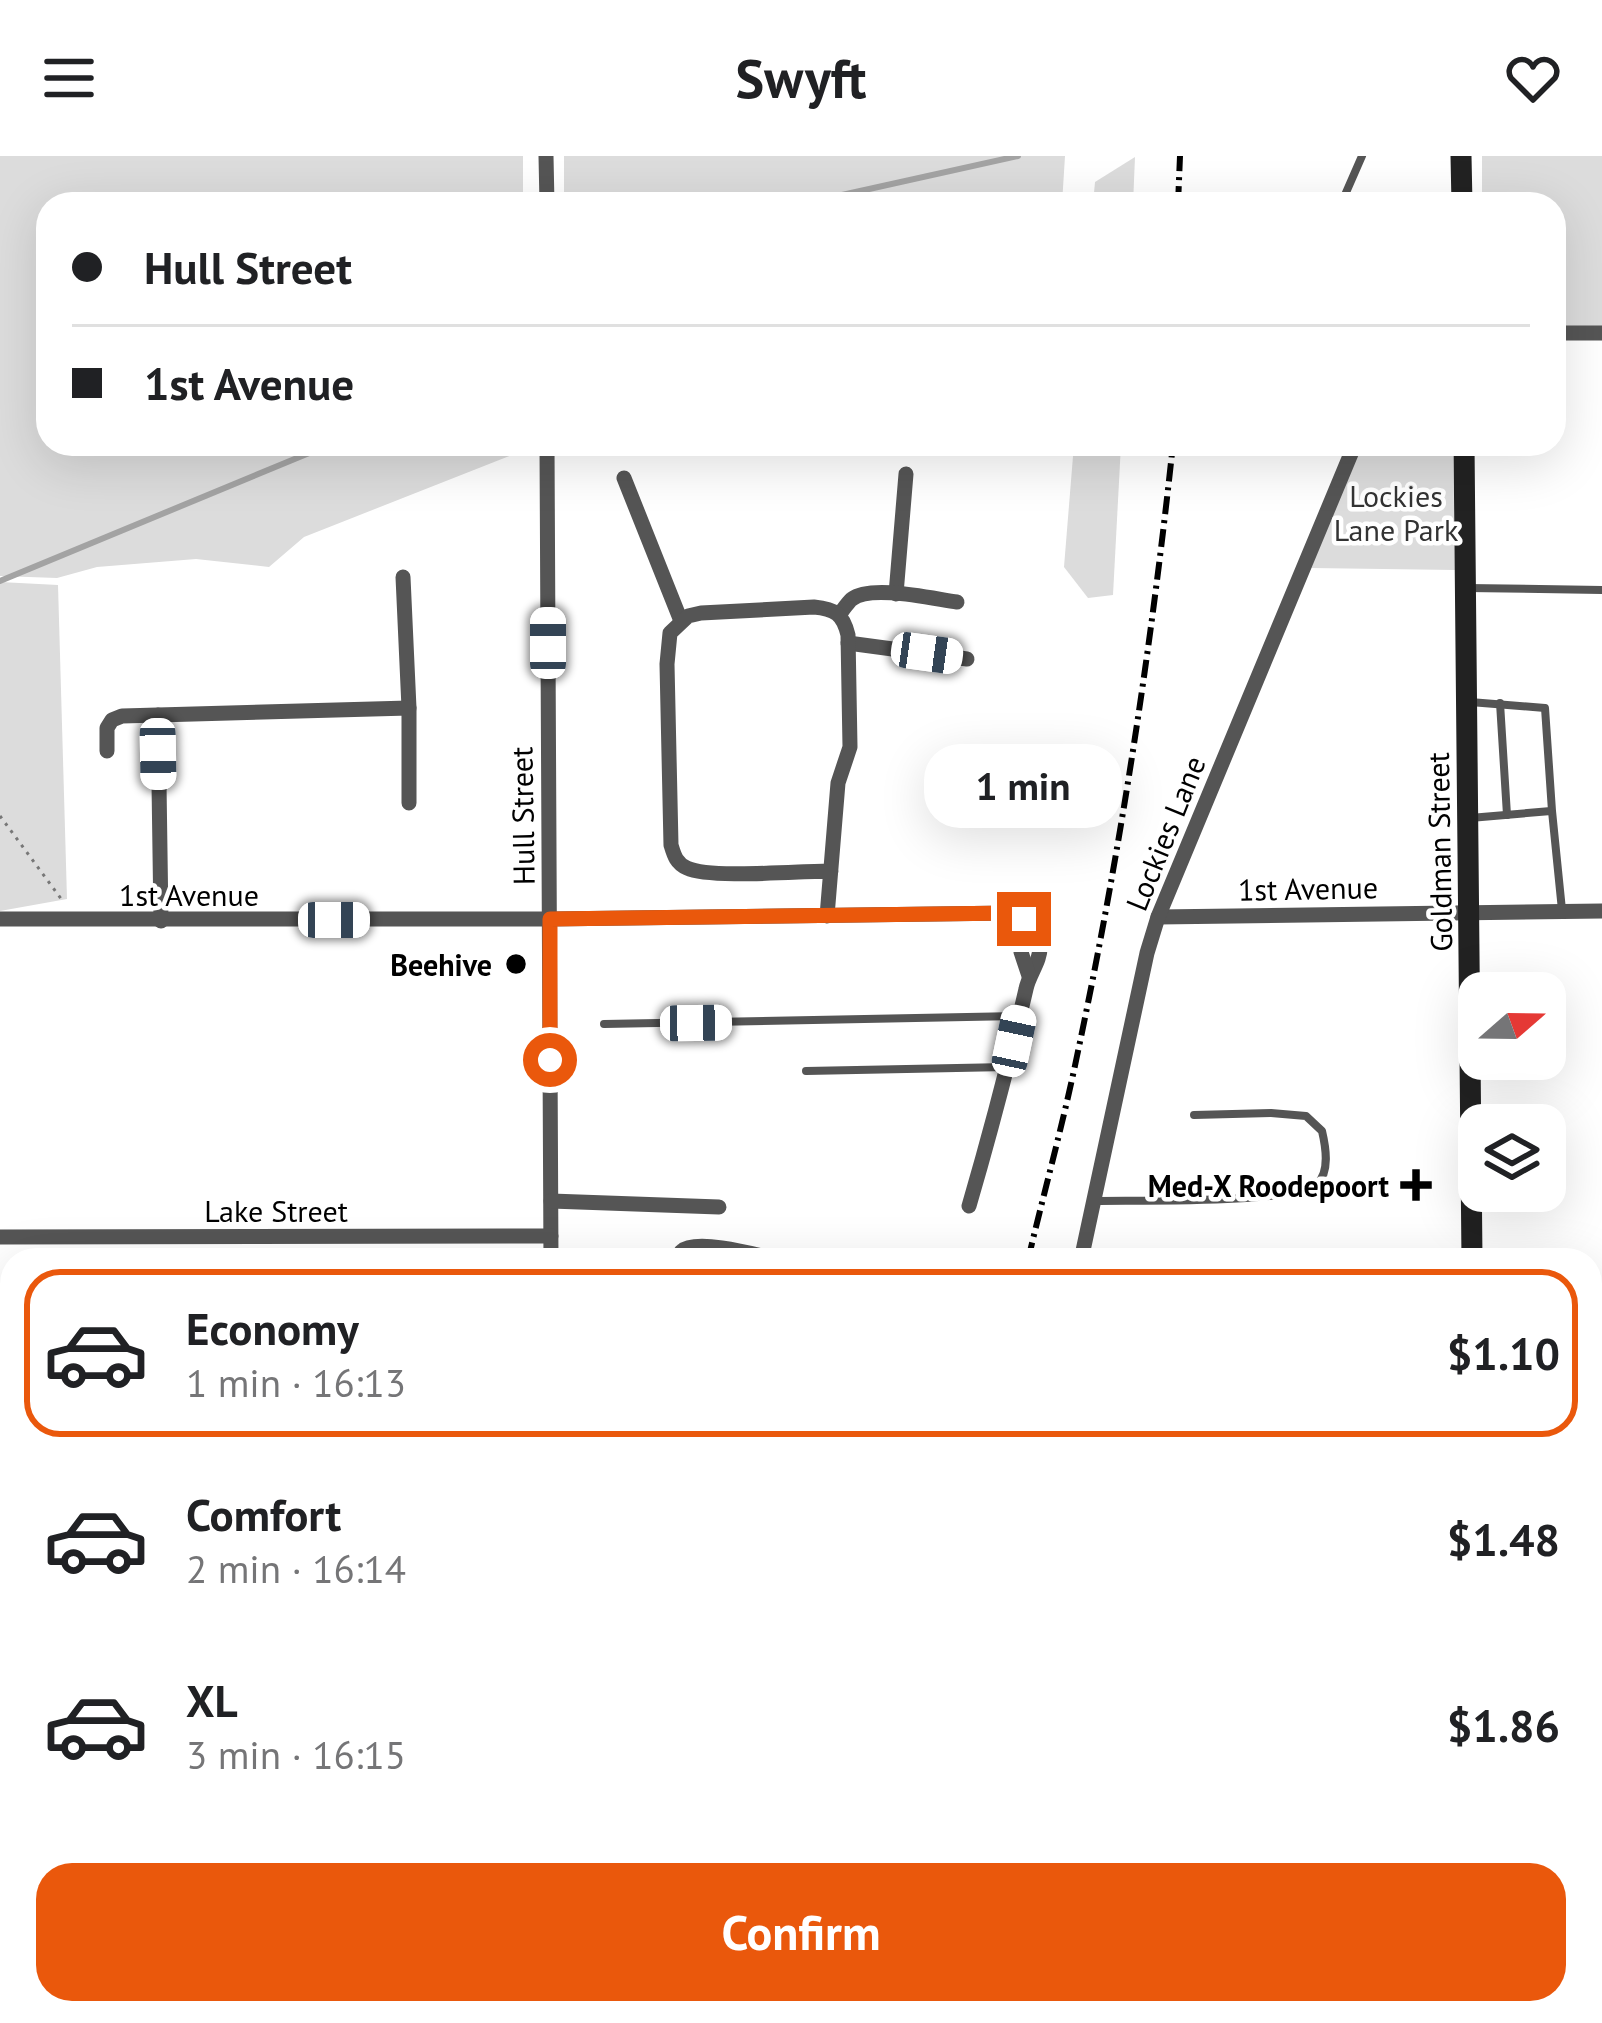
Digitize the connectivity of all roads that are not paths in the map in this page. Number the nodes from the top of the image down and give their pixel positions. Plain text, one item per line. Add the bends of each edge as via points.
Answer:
1 (545, 156) edge
2 (1362, 156) edge
3 (1461, 156) edge
4 (546, 192) edge
5 (1346, 192) edge
6 (1462, 192) edge
7 (1566, 333) edge
8 (1602, 333) edge
9 (547, 456) edge
10 (1350, 456) edge
11 (1464, 456) edge
12 (906, 474) dead end
13 (624, 478) dead end
14 (403, 577) dead end
15 (1465, 588) junction
16 (1602, 590) edge
17 (896, 594) junction
18 (957, 602) dead end
19 (840, 614) junction
20 (681, 621) junction
21 (848, 643) junction
22 (967, 658) dead end
23 (1467, 701) junction
24 (1500, 704) junction
25 (409, 708) junction
26 (158, 716) junction
27 (107, 751) dead end
28 (409, 803) dead end
29 (1552, 811) junction
30 (1507, 815) junction
31 (1468, 818) junction
32 (831, 871) junction
33 (1562, 911) junction
34 (1602, 911) edge
35 (1470, 912) junction
36 (827, 916) junction
37 (1158, 916) junction
38 (0, 919) edge
39 (550, 919) junction
40 (161, 921) junction
41 (1019, 1016) junction
42 (604, 1024) dead end
43 (1008, 1067) junction
44 (806, 1071) dead end
45 (1194, 1115) dead end
46 (551, 1201) junction
47 (1093, 1202) junction
48 (969, 1206) dead end
49 (719, 1207) dead end
50 (551, 1236) junction
51 (0, 1237) edge
52 (551, 1248) edge
53 (1083, 1248) edge
54 (1472, 1248) edge

1 - 4 street
2 - 5 lane
3 - 6 street
7 - 8 street
9 - 39 street, Hull Street
10 - 37 street, Lockies Lane
11 - 15 street, Goldman Street
12 - 17 street
13 - 20 street
14 - 25 street
15 - 16 lane
15 - 23 street, Goldman Street
17 - 18 street
17 - 19 street via 856,596
19 - 20 street via 814,608 701,613
19 - 21 street
20 - 32 street via 670,633 667,664 671,845 679,863 716,873
21 - 22 street
21 - 32 street via 850,747 838,783
23 - 24 lane
23 - 31 street, Goldman Street
24 - 29 lane via 1545,708
24 - 30 lane
25 - 26 street
25 - 28 street
26 - 27 street via 112,720
26 - 40 street
29 - 30 lane
29 - 33 lane
30 - 31 lane
31 - 35 street, Goldman Street
32 - 36 street
33 - 34 street, 1st Avenue
33 - 35 street, 1st Avenue
35 - 37 street, 1st Avenue
35 - 54 street, Goldman Street
36 - 39 street, 1st Avenue
36 - 41 street, 1st Avenue via 1024,919 1029,976
37 - 47 street, Lockies Lane
38 - 40 street, 1st Avenue
39 - 40 street, 1st Avenue
39 - 46 street, Hull Street
41 - 42 lane
41 - 43 street
43 - 44 lane
43 - 48 street
45 - 47 lane via 1306,1116 1322,1131 1321,1181 1275,1196
46 - 49 street
46 - 50 street, Hull Street
47 - 53 street, Lockies Lane
50 - 51 street, Lake Street
50 - 52 street, Hull Street

